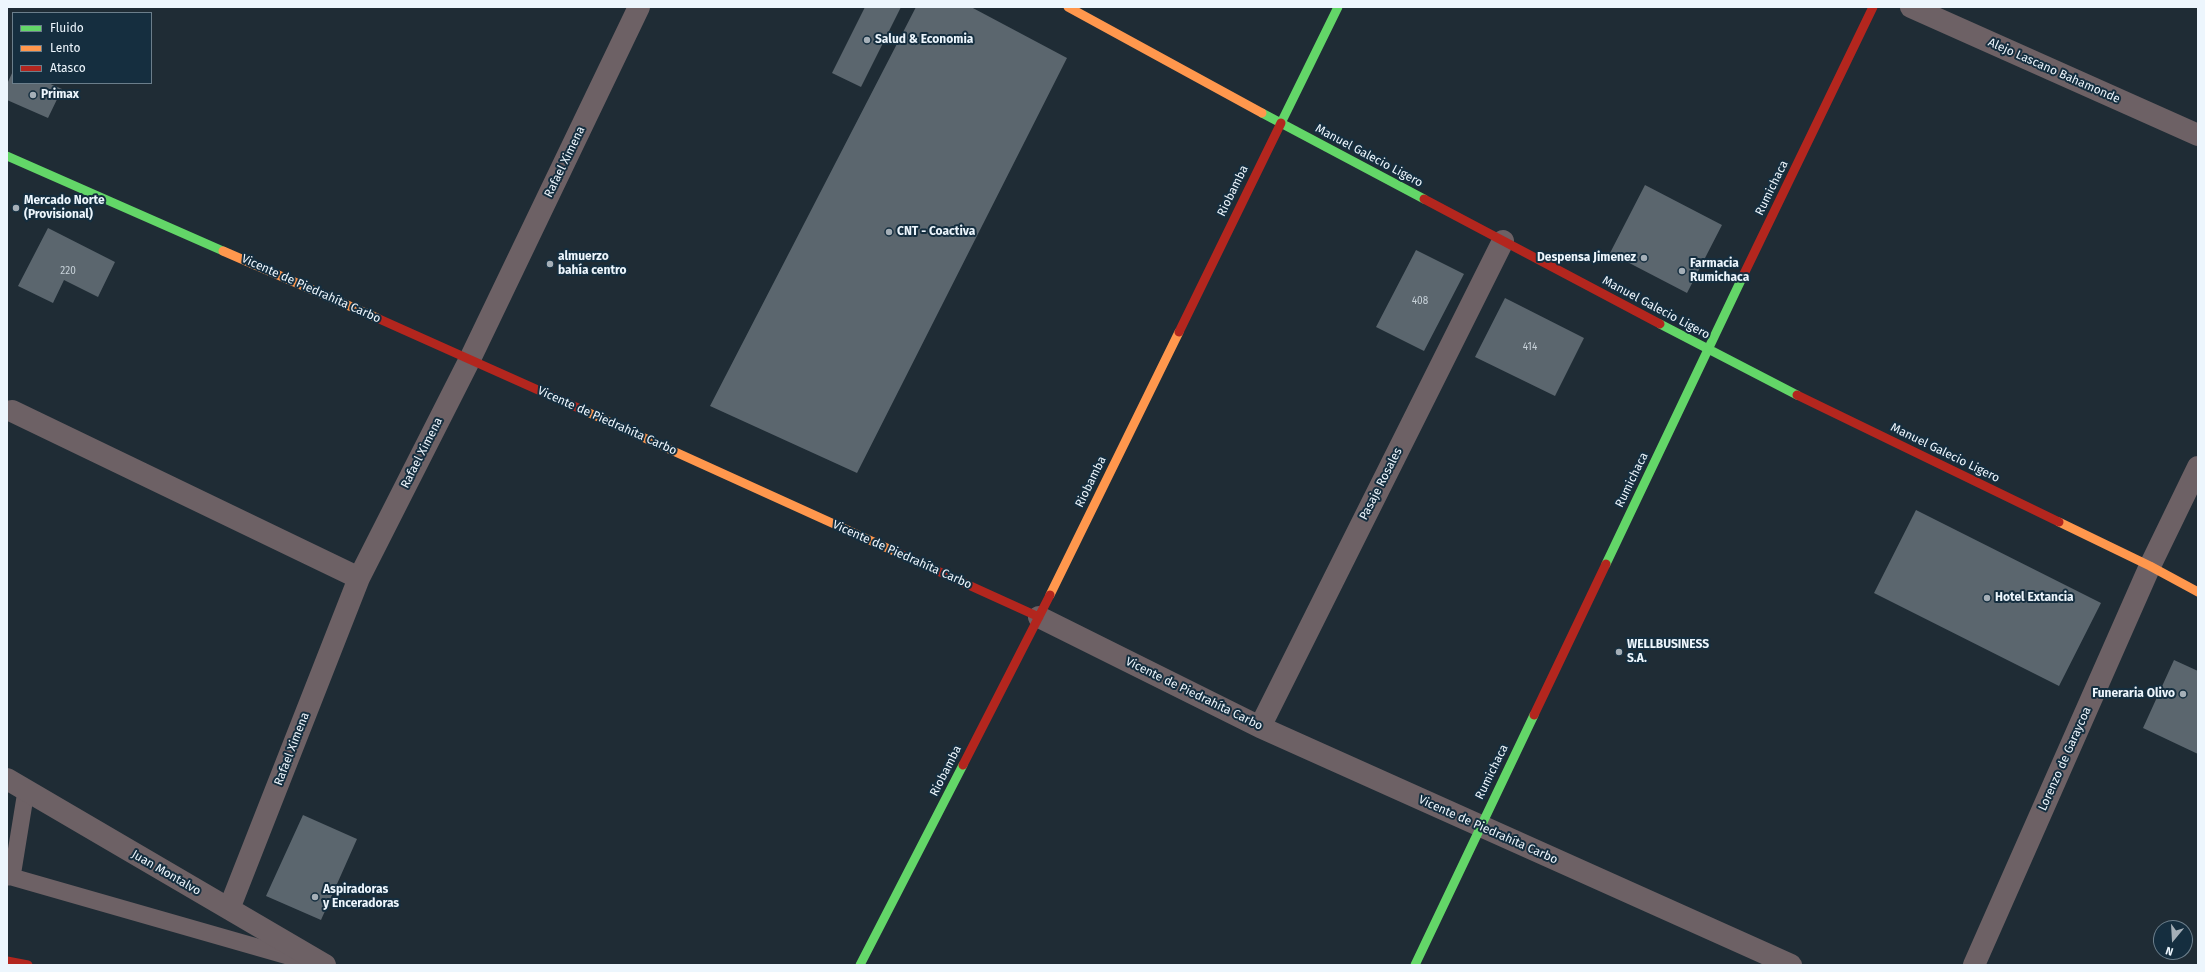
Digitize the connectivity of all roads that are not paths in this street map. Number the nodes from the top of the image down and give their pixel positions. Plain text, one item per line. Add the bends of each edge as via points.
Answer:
1 (639, 7) edge
2 (1068, 7) edge
3 (1338, 7) edge
4 (1873, 7) edge
5 (1911, 7) edge
6 (1280, 123) junction
7 (2198, 135) edge
8 (7, 156) edge
9 (1503, 240) junction
10 (1708, 349) junction
11 (470, 359) junction
12 (12, 410) dead end
13 (2198, 467) edge
14 (2150, 566) junction
15 (359, 578) junction
16 (2198, 592) edge
17 (1039, 617) junction
18 (1260, 727) junction
19 (7, 780) edge
20 (26, 791) junction
21 (1479, 826) junction
22 (10, 877) edge
23 (229, 910) junction
24 (7, 961) edge
25 (28, 965) edge
26 (319, 965) edge
27 (325, 965) edge
28 (860, 965) edge
29 (1415, 965) edge
30 (1791, 965) edge
31 (1974, 965) edge

1 - 11 street, Rafael Ximena
2 - 6 main road, Manuel Galecio Ligero
3 - 6 main road, Riobamba
4 - 10 main road, Rumichaca
5 - 7 street, Alejo Lascano Bahamonde
6 - 9 main road, Manuel Galecio Ligero
6 - 17 main road, Riobamba
8 - 11 main road, Vicente de Piedrahíta Carbo
9 - 10 main road, Manuel Galecio Ligero
9 - 18 street, Pasaje Rosales
10 - 14 main road, Manuel Galecio Ligero
10 - 21 main road, Rumichaca
11 - 15 street, Rafael Ximena
11 - 17 main road, Vicente de Piedrahíta Carbo
12 - 15 street
13 - 14 street, Lorenzo de Garaycoa
14 - 16 main road, Manuel Galecio Ligero
14 - 31 street, Lorenzo de Garaycoa
15 - 23 street, Rafael Ximena
17 - 18 street, Vicente de Piedrahíta Carbo
17 - 28 main road, Riobamba
18 - 21 street, Vicente de Piedrahíta Carbo
19 - 20 street, Juan Montalvo
20 - 22 lane
20 - 23 street, Juan Montalvo
21 - 29 main road, Rumichaca
21 - 30 street, Vicente de Piedrahíta Carbo
22 - 26 lane
23 - 27 street, Juan Montalvo
24 - 25 main road

